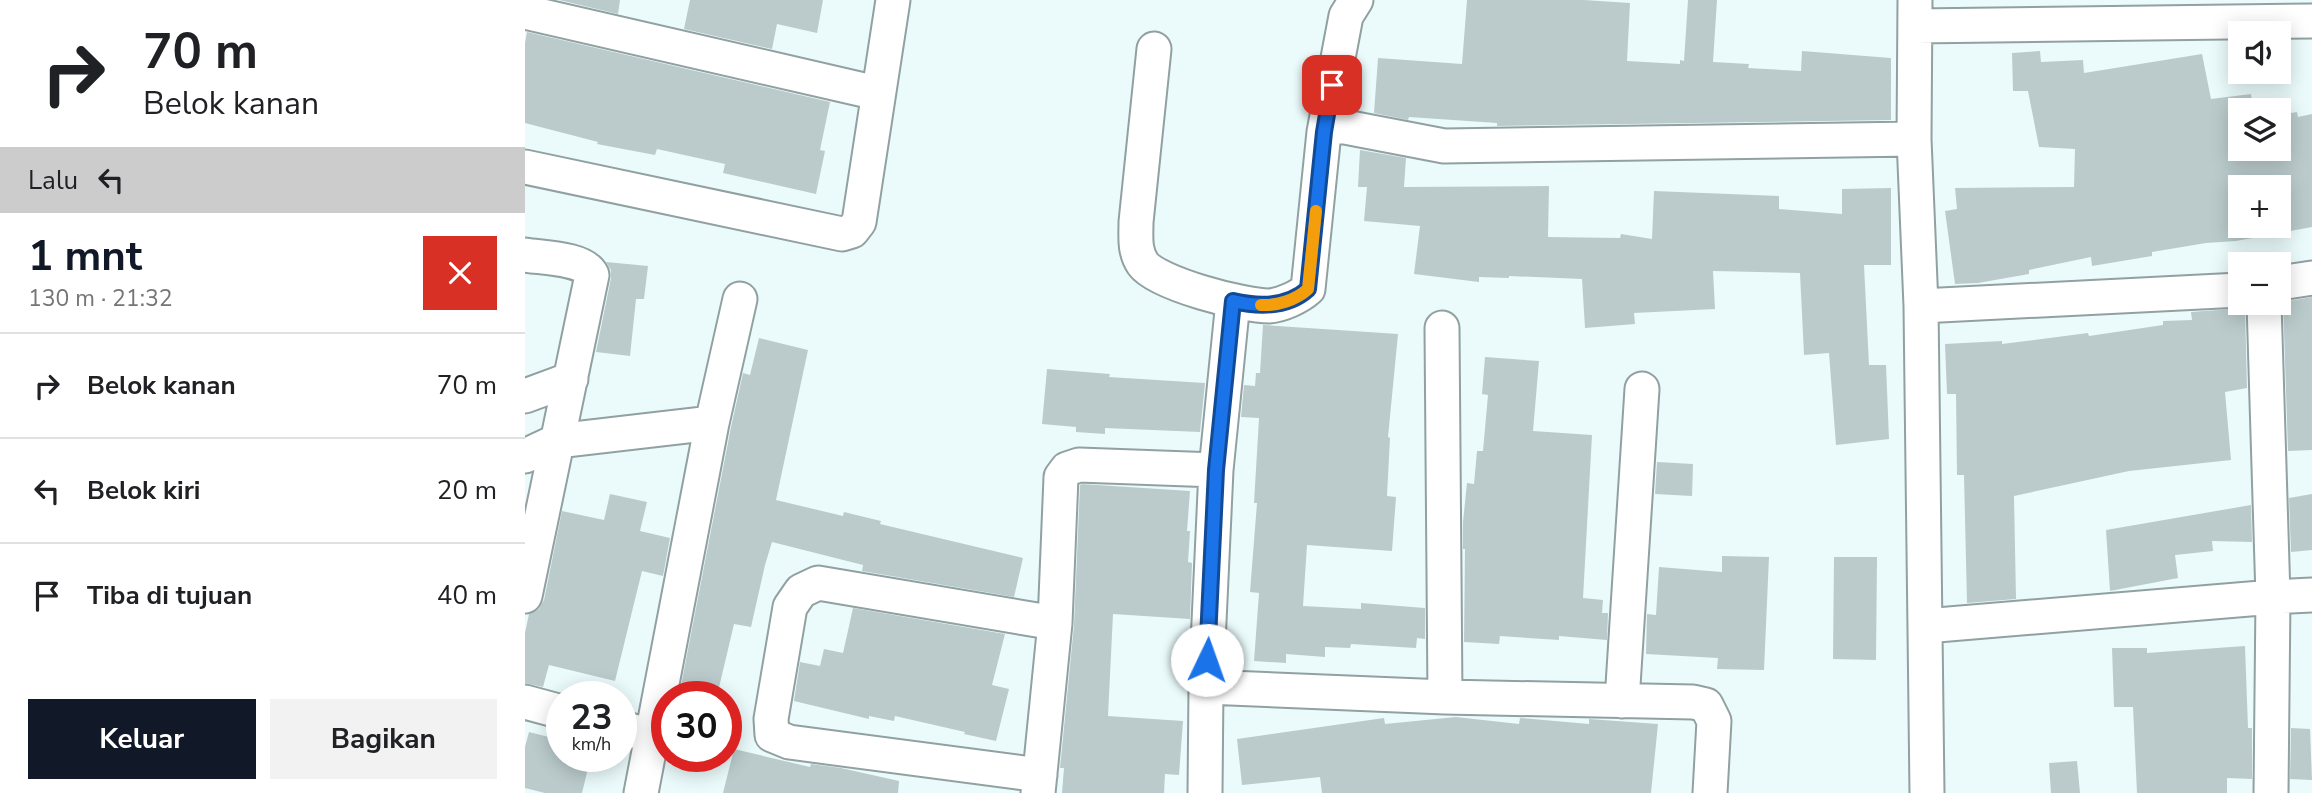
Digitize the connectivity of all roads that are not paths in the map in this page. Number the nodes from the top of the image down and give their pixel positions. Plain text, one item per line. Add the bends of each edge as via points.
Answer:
1 (893, 0) edge
2 (1356, 0) edge
3 (525, 12) edge
4 (1915, 13) edge
5 (2312, 21) edge
6 (1154, 49) dead end
7 (877, 93) junction
8 (1324, 132) junction
9 (1914, 139) junction
10 (525, 167) edge
11 (525, 255) edge
12 (2312, 278) edge
13 (2291, 282) edge
14 (2228, 291) edge
15 (740, 299) dead end
16 (1233, 301) junction
17 (1921, 306) junction
18 (2264, 315) edge
19 (1442, 328) dead end
20 (571, 379) junction
21 (1642, 389) dead end
22 (525, 396) edge
23 (712, 423) junction
24 (557, 441) junction
25 (525, 456) edge
26 (1216, 470) junction
27 (2312, 595) edge
28 (525, 596) edge
29 (2273, 597) junction
30 (1055, 623) junction
31 (1925, 626) junction
32 (1206, 687) junction
33 (1445, 698) junction
34 (1622, 701) junction
35 (525, 702) edge
36 (546, 708) edge
37 (637, 728) edge
38 (637, 744) edge
39 (1039, 784) edge
40 (641, 793) edge
41 (1205, 793) edge
42 (1710, 793) edge
43 (1927, 793) edge
44 (2271, 793) edge

1 - 7 street
2 - 8 street via 1346,16
3 - 7 street
4 - 5 street
4 - 9 street
6 - 16 street via 1136,249 1153,273
7 - 10 street via 859,222 842,234
8 - 9 street via 1345,127 1444,146
8 - 16 street via 1308,289 1272,306
9 - 17 street
11 - 20 street via 581,264 592,275
12 - 13 street
14 - 17 street
15 - 23 street
16 - 26 street
17 - 31 street
18 - 29 street
19 - 33 street
20 - 22 street
20 - 24 street
21 - 34 street
23 - 24 street
23 - 37 street
24 - 25 street
24 - 28 street
26 - 30 street via 1079,465 1067,469 1061,477
26 - 32 street
27 - 29 street
29 - 31 street
29 - 44 street
30 - 39 street
30 - 39 street via 818,583 801,591 790,607 771,719 772,734 789,742
31 - 43 street
32 - 33 street
32 - 41 street
33 - 34 street
34 - 42 street via 1706,705 1714,721
35 - 36 street
38 - 40 street

